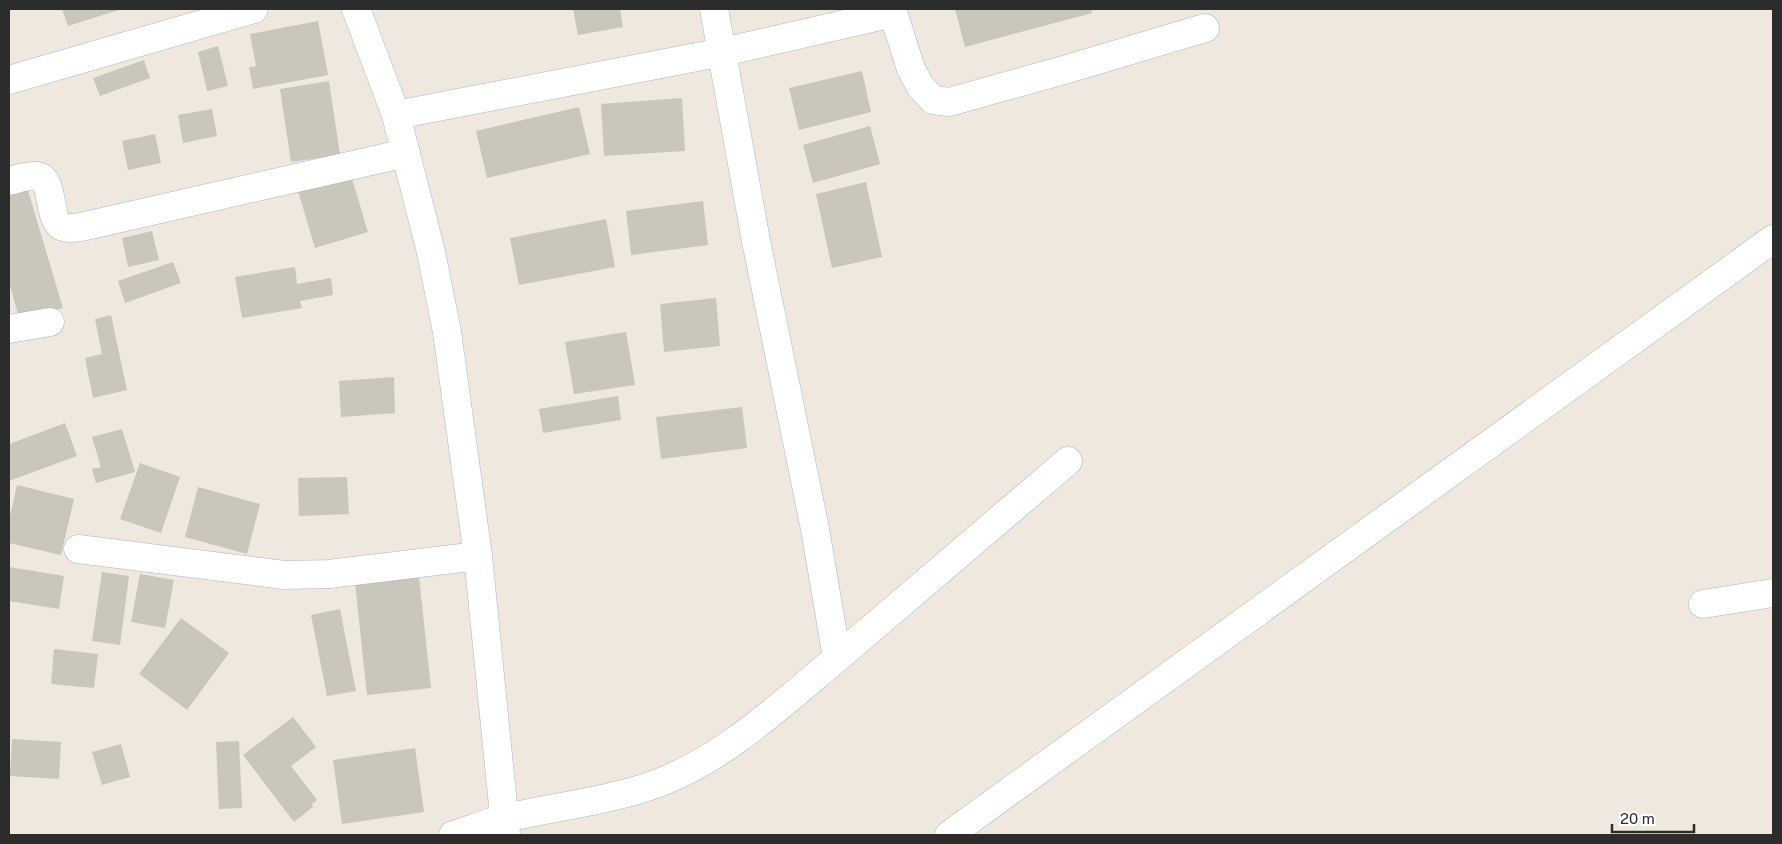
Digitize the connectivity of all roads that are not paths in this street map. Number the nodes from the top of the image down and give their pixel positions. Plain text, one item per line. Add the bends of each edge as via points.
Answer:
1 (254, 9) edge
2 (356, 9) edge
3 (714, 9) edge
4 (893, 11) edge
5 (1205, 28) dead end
6 (723, 52) junction
7 (9, 80) edge
8 (396, 115) junction
9 (406, 153) junction
10 (9, 181) edge
11 (1773, 239) edge
12 (50, 322) dead end
13 (9, 329) edge
14 (1068, 461) dead end
15 (78, 549) dead end
16 (478, 556) junction
17 (1773, 593) edge
18 (1703, 604) dead end
19 (837, 658) junction
20 (505, 827) edge
21 (453, 835) edge
22 (949, 835) edge

1 - 7 street
2 - 8 street
3 - 6 street
4 - 5 street via 911,69 920,86 933,100 949,102
4 - 6 street
6 - 8 street
6 - 19 street via 756,241 815,529
8 - 9 street
9 - 10 street via 81,228 61,226 44,179 37,176
9 - 16 street via 447,332
11 - 22 street
12 - 13 street
14 - 19 street
15 - 16 street via 284,575 328,574
16 - 20 street
17 - 18 street
19 - 20 street via 767,717 686,770 645,788
20 - 21 street

